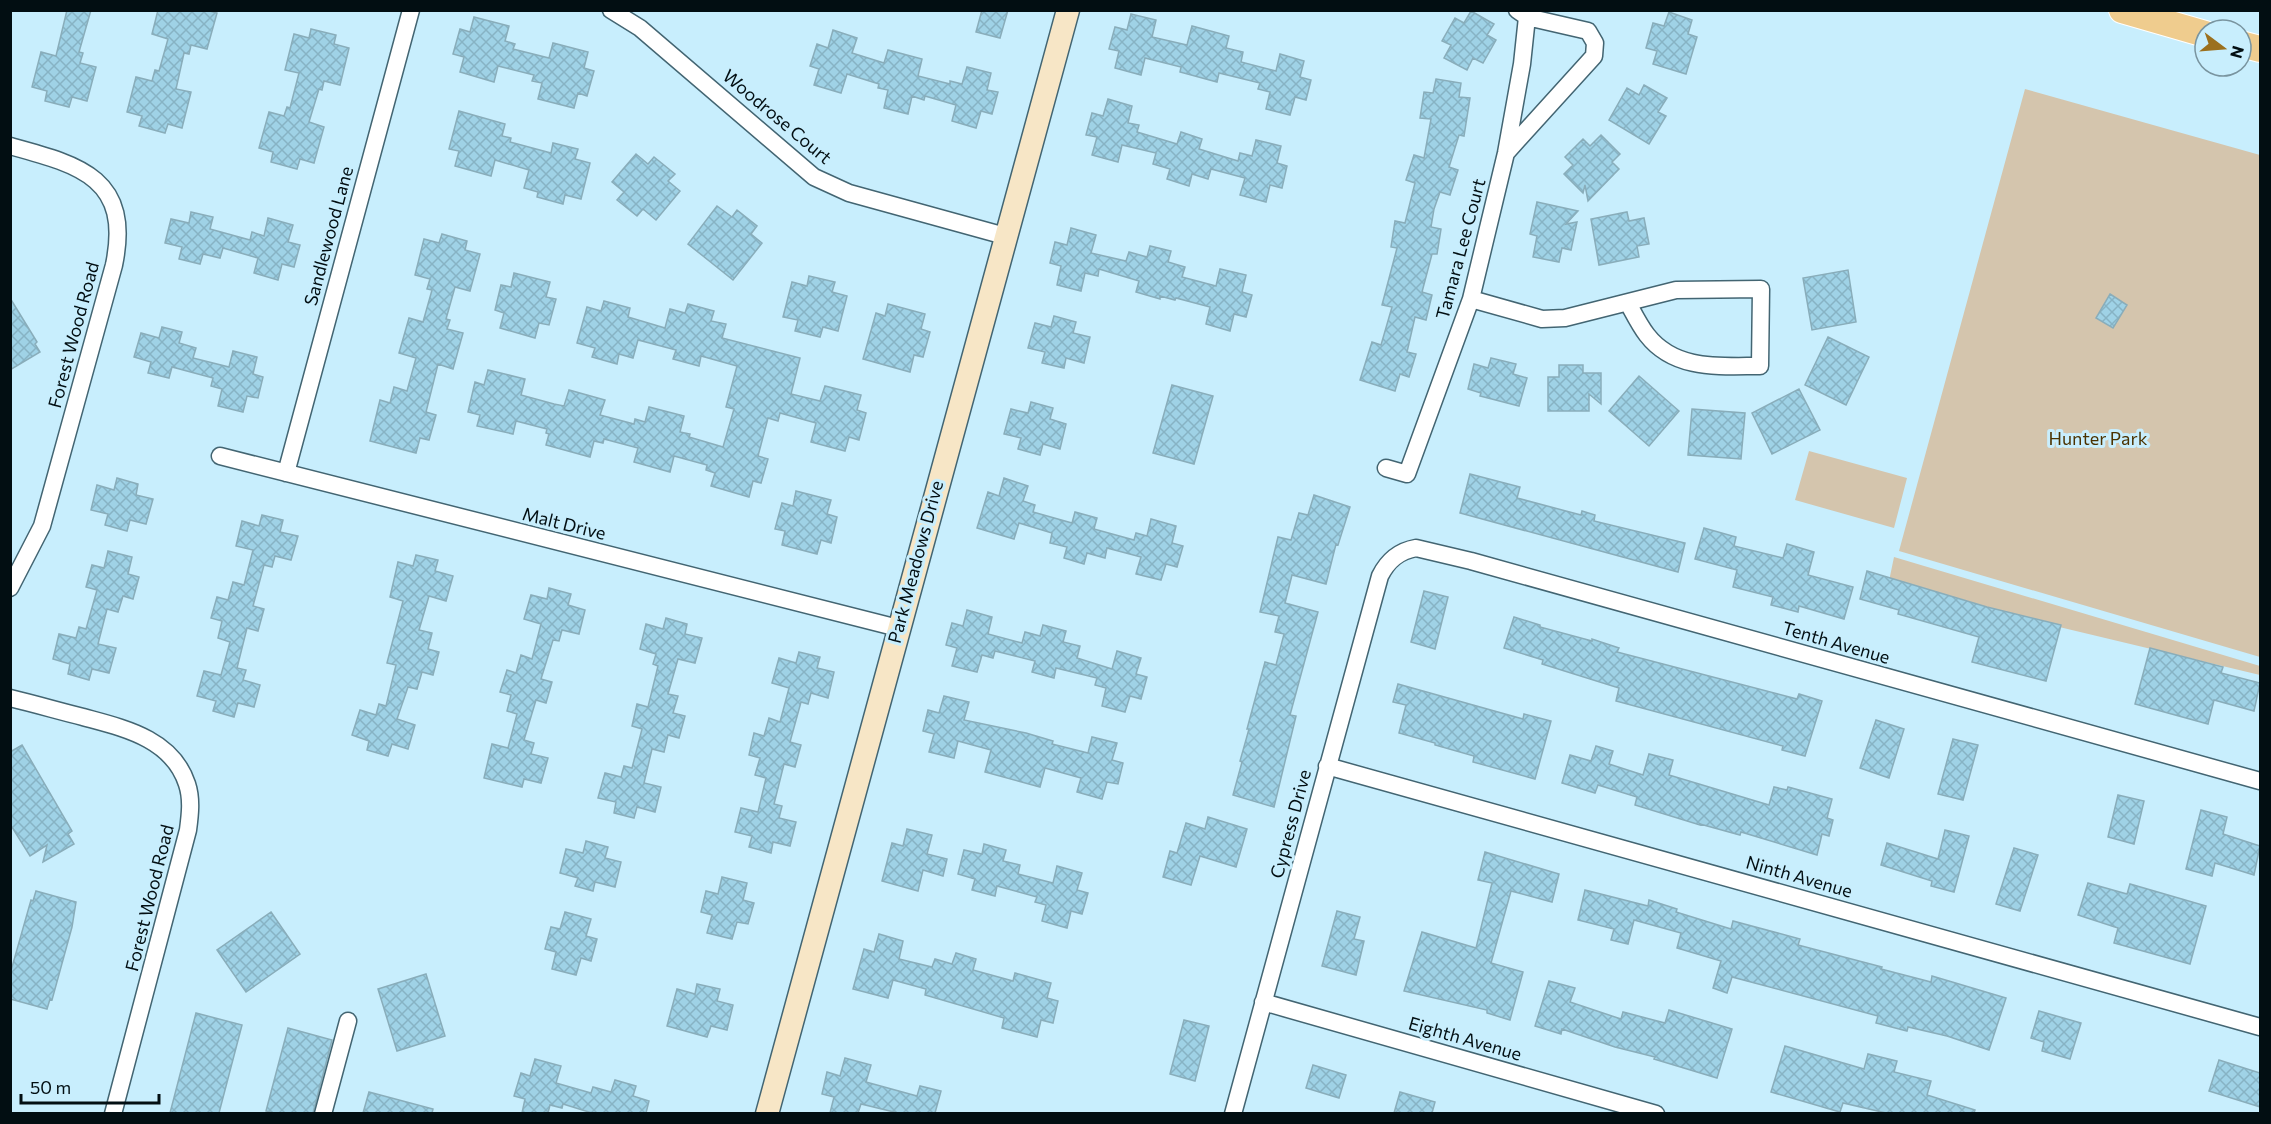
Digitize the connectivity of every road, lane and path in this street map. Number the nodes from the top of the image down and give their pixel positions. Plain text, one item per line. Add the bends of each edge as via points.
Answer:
1 (411, 10) edge
2 (611, 10) edge
3 (1068, 10) edge
4 (2122, 10) edge
5 (1522, 14) edge
6 (2193, 31) edge
7 (10, 146) edge
8 (1506, 153) junction
9 (1005, 237) junction
10 (1471, 299) junction
11 (1628, 303) junction
12 (220, 456) dead end
13 (1386, 468) dead end
14 (286, 473) junction
15 (1401, 552) joint
16 (10, 588) edge
17 (898, 628) junction
18 (10, 698) edge
19 (1327, 766) junction
20 (2260, 781) edge
21 (1263, 1002) junction
22 (348, 1021) dead end
23 (2260, 1027) edge
24 (113, 1113) edge
25 (323, 1113) edge
26 (767, 1113) edge
27 (1233, 1113) edge
28 (1656, 1113) edge

1 - 14 street, Sandlewood Lane
2 - 9 street, Woodrose Court via 640,28 814,177 849,193
3 - 9 street, Park Meadows Drive
4 - 6 main road
5 - 8 street, Tamara Lee Court via 1522,64
5 - 8 street via 1588,31 1594,42 1594,56
7 - 16 street, Forest Wood Road via 62,160 83,170 99,184 112,205 118,245 42,526
8 - 10 street, Tamara Lee Court
9 - 17 street, Park Meadows Drive
10 - 11 street via 1542,319 1565,318
10 - 13 street, Tamara Lee Court via 1407,474
11 - 11 street via 1676,290 1761,289 1760,366 1691,363 1671,357 1648,336
12 - 14 street, Malt Drive
14 - 17 street, Malt Drive
15 - 19 street, Cypress Drive via 1385,565 1380,576
15 - 20 street, Tenth Avenue via 1416,548 1471,561
17 - 26 street, Park Meadows Drive
18 - 24 street, Forest Wood Road via 143,735 177,764 188,785 188,831
19 - 21 street, Cypress Drive
19 - 23 street, Ninth Avenue
21 - 27 street, Cypress Drive
21 - 28 street, Eighth Avenue
22 - 25 street

